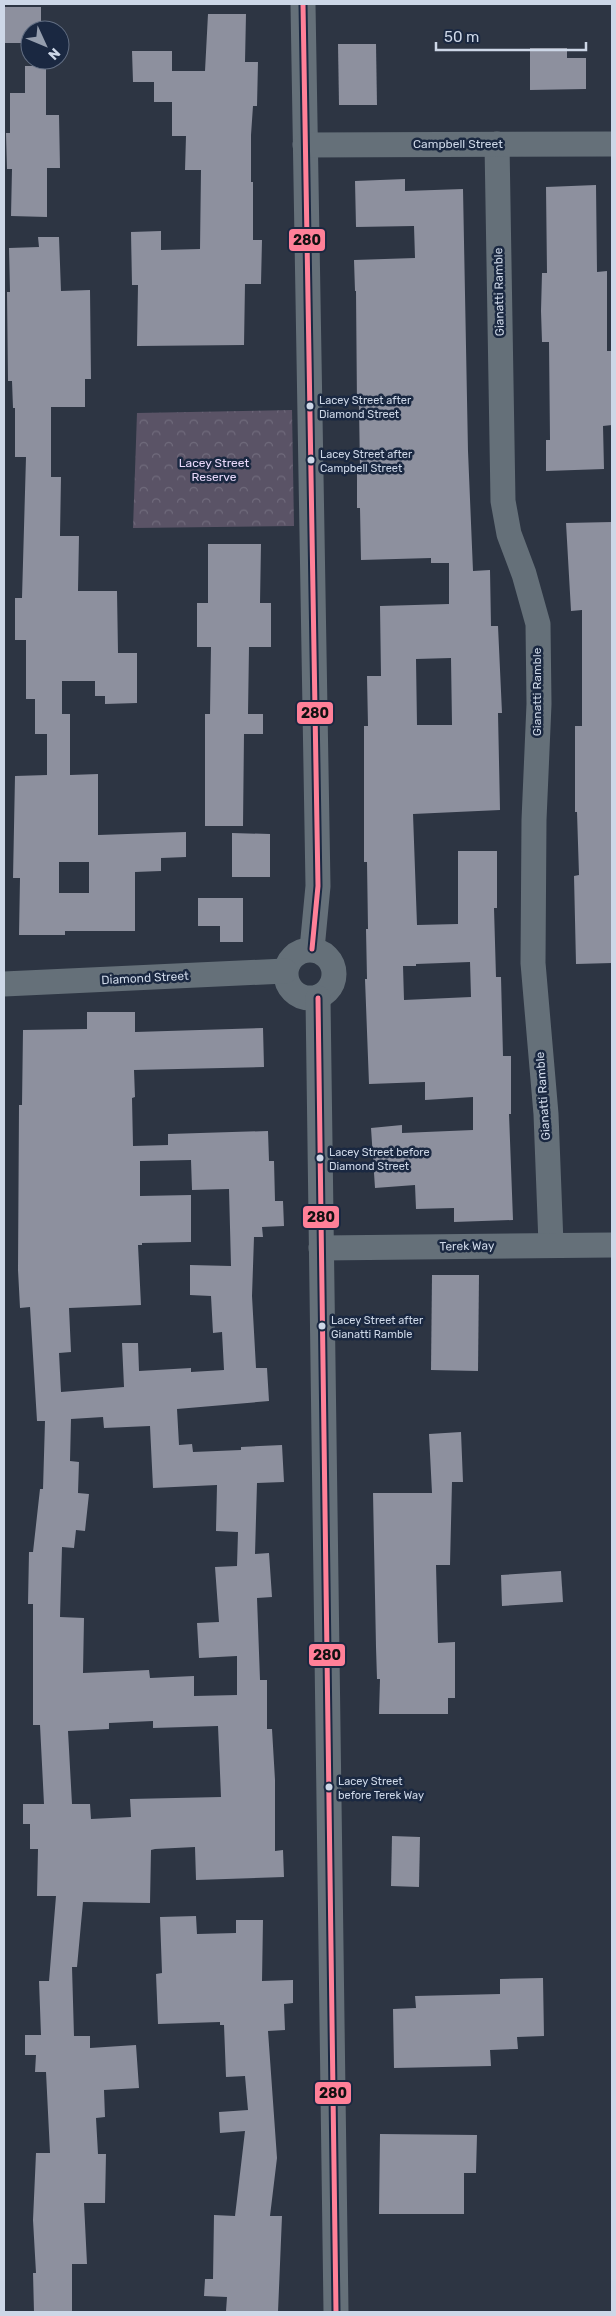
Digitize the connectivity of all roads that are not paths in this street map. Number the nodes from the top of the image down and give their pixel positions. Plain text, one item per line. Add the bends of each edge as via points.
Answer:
1 (303, 4) edge
2 (497, 144) junction
3 (612, 144) edge
4 (305, 145) junction
5 (312, 949) junction
6 (285, 971) junction
7 (4, 984) edge
8 (318, 998) junction
9 (551, 1244) junction
10 (612, 1245) edge
11 (321, 1248) junction
12 (336, 2312) edge

1 - 4 street
2 - 3 street, Campbell Street
2 - 4 street, Campbell Street
2 - 9 street, Gianatti Ramble via 503,501 509,534 538,624 534,963 546,1114
4 - 5 street via 318,886
5 - 6 street via 300,951 290,960
5 - 8 street via 326,955 334,966 335,978 330,989
6 - 7 street, Diamond Street
6 - 8 street via 290,989 300,997
8 - 11 street
9 - 10 street, Terek Way
9 - 11 street, Terek Way
11 - 12 street

